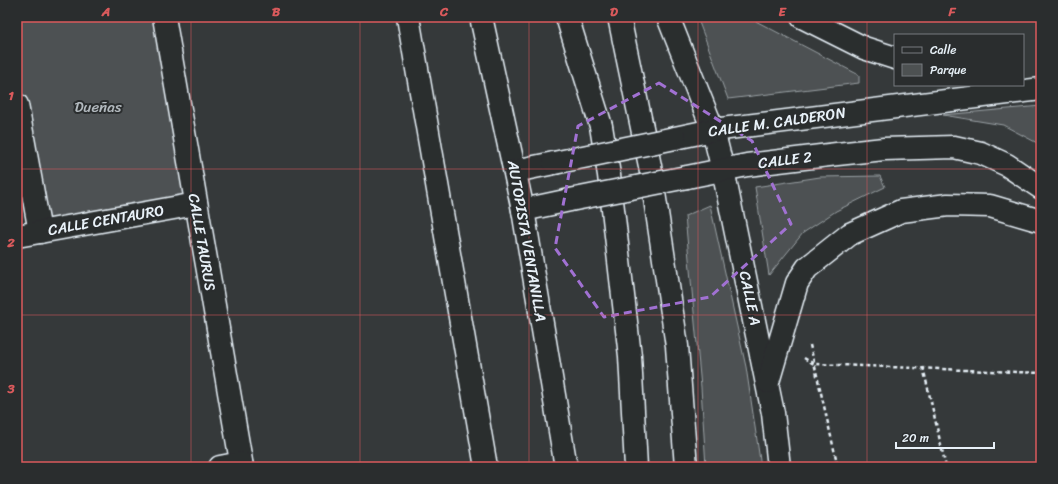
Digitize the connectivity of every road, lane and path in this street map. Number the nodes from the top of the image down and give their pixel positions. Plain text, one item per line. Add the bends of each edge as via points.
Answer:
1 (164, 17) edge
2 (408, 17) edge
3 (481, 17) edge
4 (567, 17) edge
5 (619, 17) edge
6 (668, 17) edge
7 (802, 17) edge
8 (894, 58) edge
9 (1024, 84) edge
10 (1041, 88) edge
11 (17, 105) edge
12 (713, 130) junction
13 (723, 170) junction
14 (515, 171) junction
15 (1041, 188) edge
16 (196, 204) junction
17 (523, 210) junction
18 (1041, 221) edge
19 (40, 232) junction
20 (17, 236) edge
21 (809, 344) dead end
22 (802, 357) dead end
23 (814, 364) junction
24 (923, 367) junction
25 (1041, 373) edge
26 (767, 385) junction
27 (234, 466) edge
28 (486, 467) edge
29 (566, 467) edge
30 (636, 467) edge
31 (686, 467) edge
32 (779, 467) edge
33 (838, 467) edge
34 (946, 467) edge

1 - 16 main road, CALLE TAURUS
2 - 28 main road
3 - 14 main road, AUTOPISTA VENTANILLA
4 - 30 main road via 601,126 609,175 630,356
5 - 31 main road via 650,166 676,346
6 - 12 main road
7 - 8 main road via 864,48
9 - 10 main road
10 - 12 main road, CALLE M. CALDERON
11 - 19 main road
12 - 13 main road, CALLE A
12 - 14 main road, CALLE M. CALDERON, bridge
13 - 15 main road, CALLE 2 via 884,149 954,146 981,153 1007,165
13 - 17 main road, CALLE 2, bridge
13 - 26 main road, CALLE A
14 - 17 main road, AUTOPISTA VENTANILLA
16 - 19 main road, CALLE CENTAURO
16 - 27 main road, CALLE TAURUS
17 - 29 main road, AUTOPISTA VENTANILLA
18 - 26 main road via 990,206 948,204 901,211 850,234 807,268 797,284
19 - 20 main road, CALLE CENTAURO
21 - 23 path
22 - 23 path
23 - 24 path
23 - 33 path
24 - 25 path
24 - 34 path
26 - 32 main road, CALLE A

